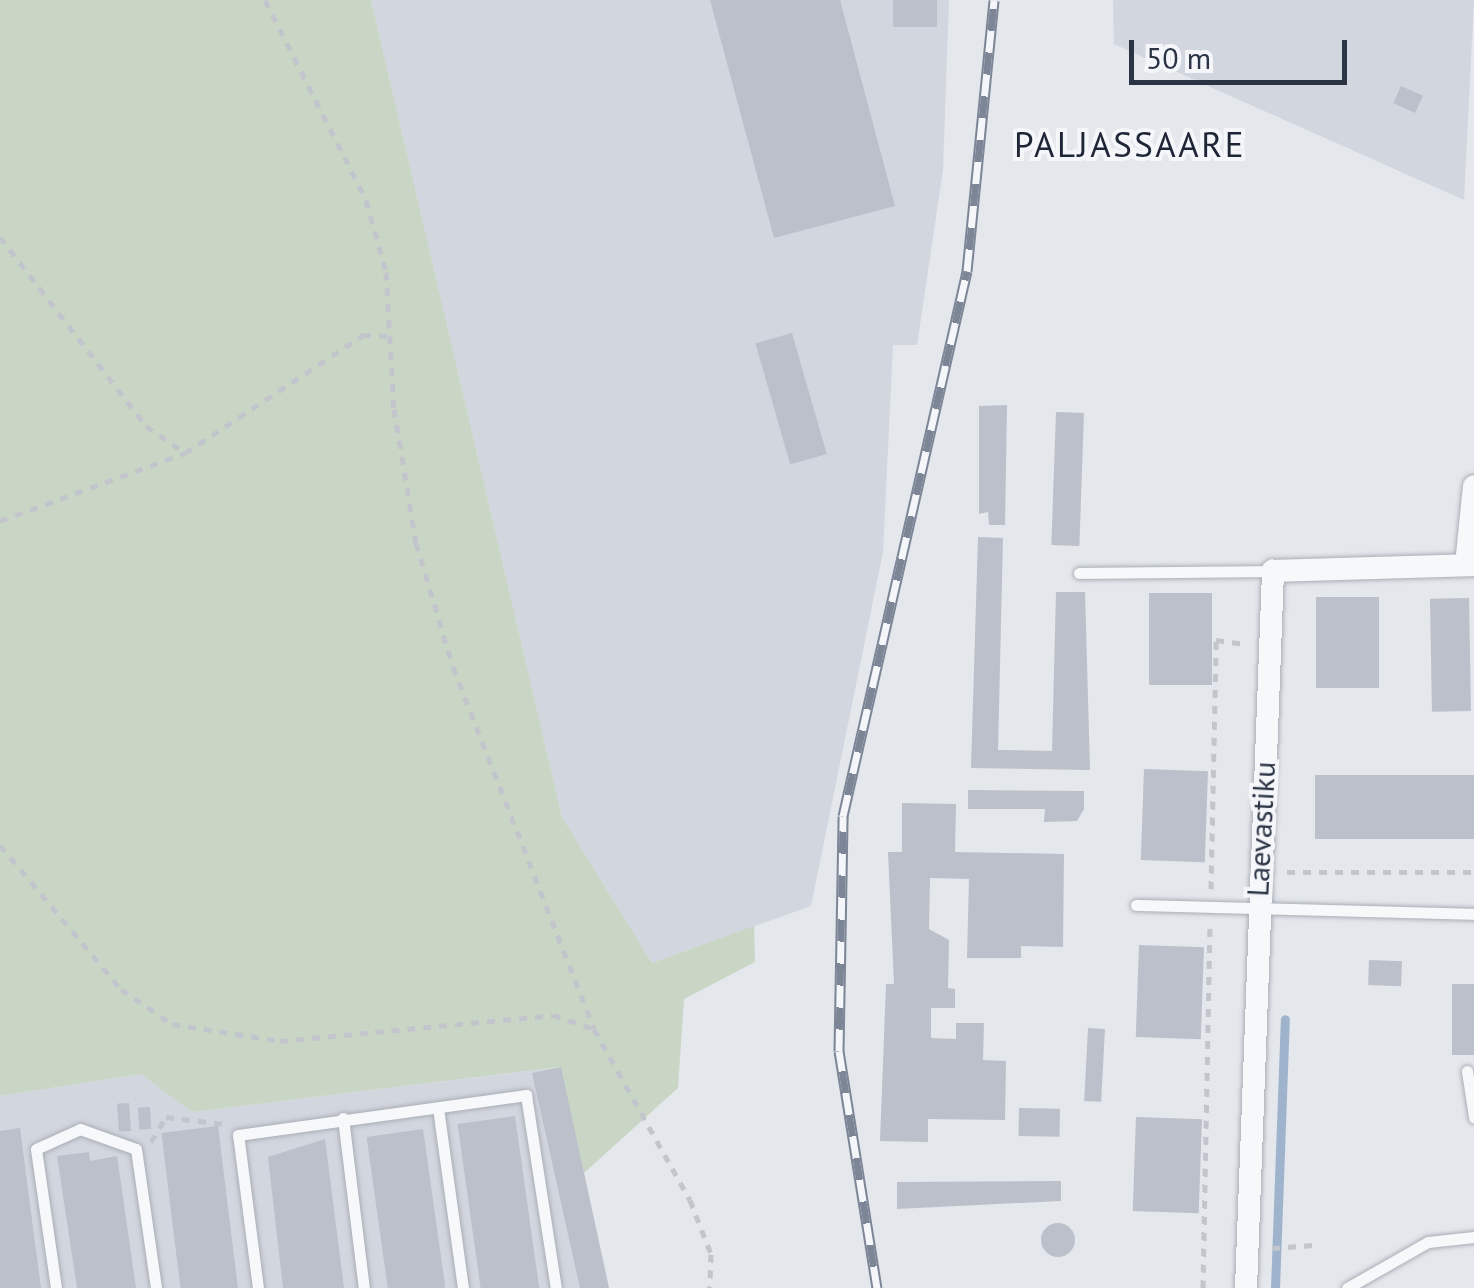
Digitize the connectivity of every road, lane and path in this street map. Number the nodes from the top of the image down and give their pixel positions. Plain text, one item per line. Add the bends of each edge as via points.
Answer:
1 (265, 0) edge
2 (0, 237) edge
3 (390, 336) junction
4 (184, 452) junction
5 (1474, 486) edge
6 (0, 521) edge
7 (1470, 565) edge
8 (1273, 571) junction
9 (1079, 573) dead end
10 (1269, 647) junction
11 (0, 846) edge
12 (1259, 872) junction
13 (1474, 872) edge
14 (1136, 905) dead end
15 (1210, 906) junction
16 (1258, 906) junction
17 (1474, 914) edge
18 (594, 1029) junction
19 (1468, 1071) dead end
20 (438, 1108) junction
21 (1474, 1116) edge
22 (343, 1118) junction
23 (238, 1135) junction
24 (136, 1150) junction
25 (1474, 1237) edge
26 (1314, 1245) dead end
27 (1295, 1247) dead end
28 (56, 1288) edge
29 (156, 1288) edge
30 (258, 1288) edge
31 (364, 1288) edge
32 (463, 1288) edge
33 (556, 1288) edge
34 (710, 1288) edge
35 (1203, 1288) edge
36 (1246, 1288) edge
37 (1347, 1288) edge

1 - 3 path via 366,200 386,272
2 - 4 path via 146,426
3 - 4 path via 364,336
3 - 18 path via 416,543 453,667
4 - 6 path
5 - 7 street
7 - 8 street
8 - 9 lane
8 - 10 street, Laevastiku
10 - 12 street, Laevastiku
10 - 15 path via 1216,640
11 - 18 path via 121,990 172,1024 280,1041 553,1015
12 - 13 path
12 - 16 street, Laevastiku
14 - 15 lane
15 - 16 lane
15 - 35 path
16 - 17 lane
16 - 36 street, Laevastiku
18 - 34 path via 690,1200 711,1254
19 - 21 lane
20 - 22 lane
20 - 32 lane
20 - 33 lane via 526,1096
22 - 23 lane
22 - 31 lane
23 - 24 path via 216,1119 166,1117
23 - 30 lane
24 - 28 lane via 80,1130 36,1149
24 - 29 lane
25 - 37 lane via 1428,1242
26 - 27 path

